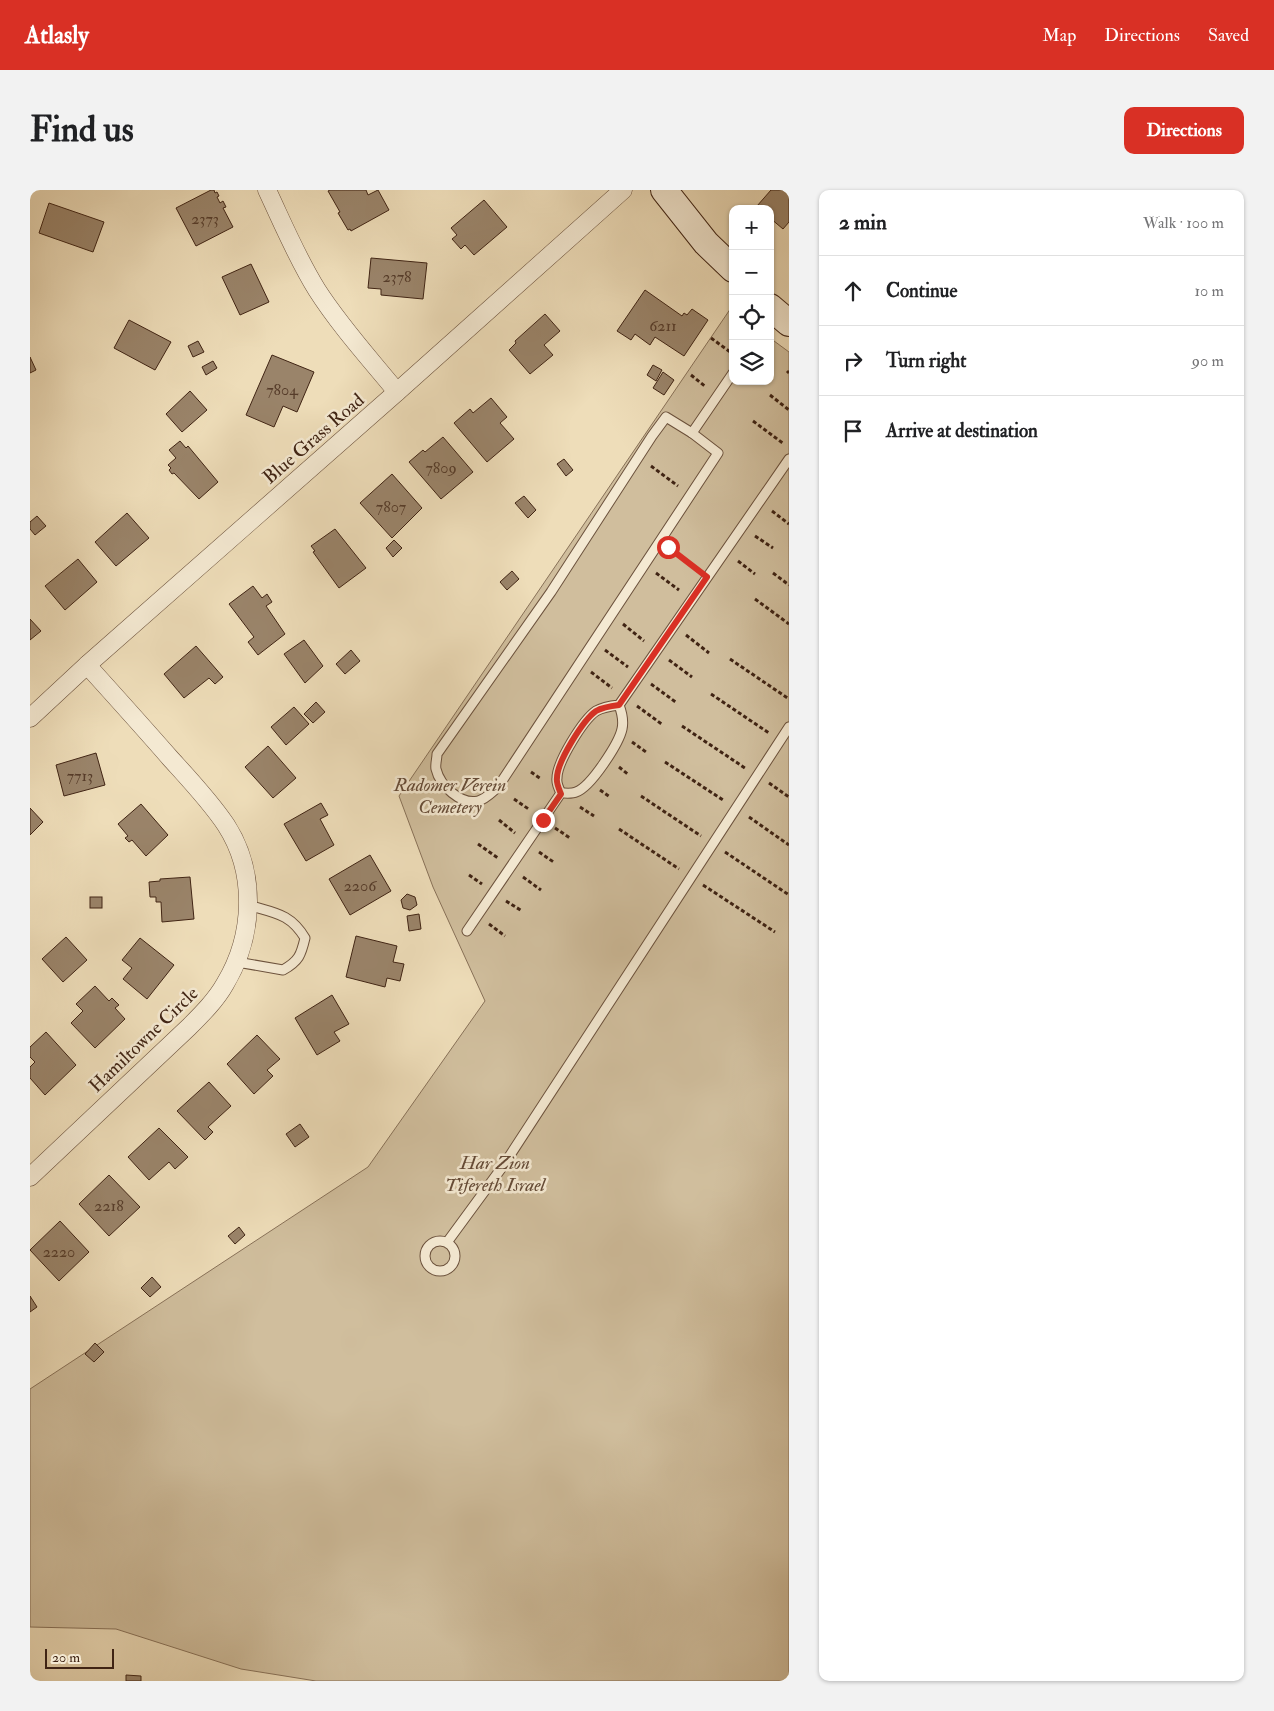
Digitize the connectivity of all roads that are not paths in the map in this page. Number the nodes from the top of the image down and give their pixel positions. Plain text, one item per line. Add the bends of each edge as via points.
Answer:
1 (267, 190) edge
2 (624, 190) edge
3 (664, 190) edge
4 (729, 266) edge
5 (729, 379) edge
6 (397, 392) junction
7 (692, 433) junction
8 (789, 458) edge
9 (87, 665) junction
10 (619, 705) junction
11 (30, 718) edge
12 (789, 727) edge
13 (561, 794) junction
14 (248, 905) junction
15 (467, 931) dead end
16 (237, 962) junction
17 (30, 1176) edge
18 (448, 1242) dead end

1 - 6 street via 317,290
2 - 6 street, Blue Grass Road
3 - 4 street via 706,243
5 - 7 lane
6 - 9 street, Blue Grass Road
7 - 7 lane via 718,454 691,496 498,787 478,801 467,801 454,795 439,778 437,754 551,592 666,417
8 - 10 lane
9 - 11 street, Blue Grass Road
9 - 14 street, Hamiltowne Circle via 206,798 226,827 242,862
10 - 13 lane via 623,716 622,729 604,762 590,783 576,792
10 - 13 lane via 595,712 577,734 559,764 556,780
12 - 18 lane via 504,1166
13 - 15 lane
14 - 16 street, Hamiltowne Circle via 244,939
14 - 16 lane via 286,916 304,938 302,954 283,970
16 - 17 street, Hamiltowne Circle via 211,1004 189,1027

